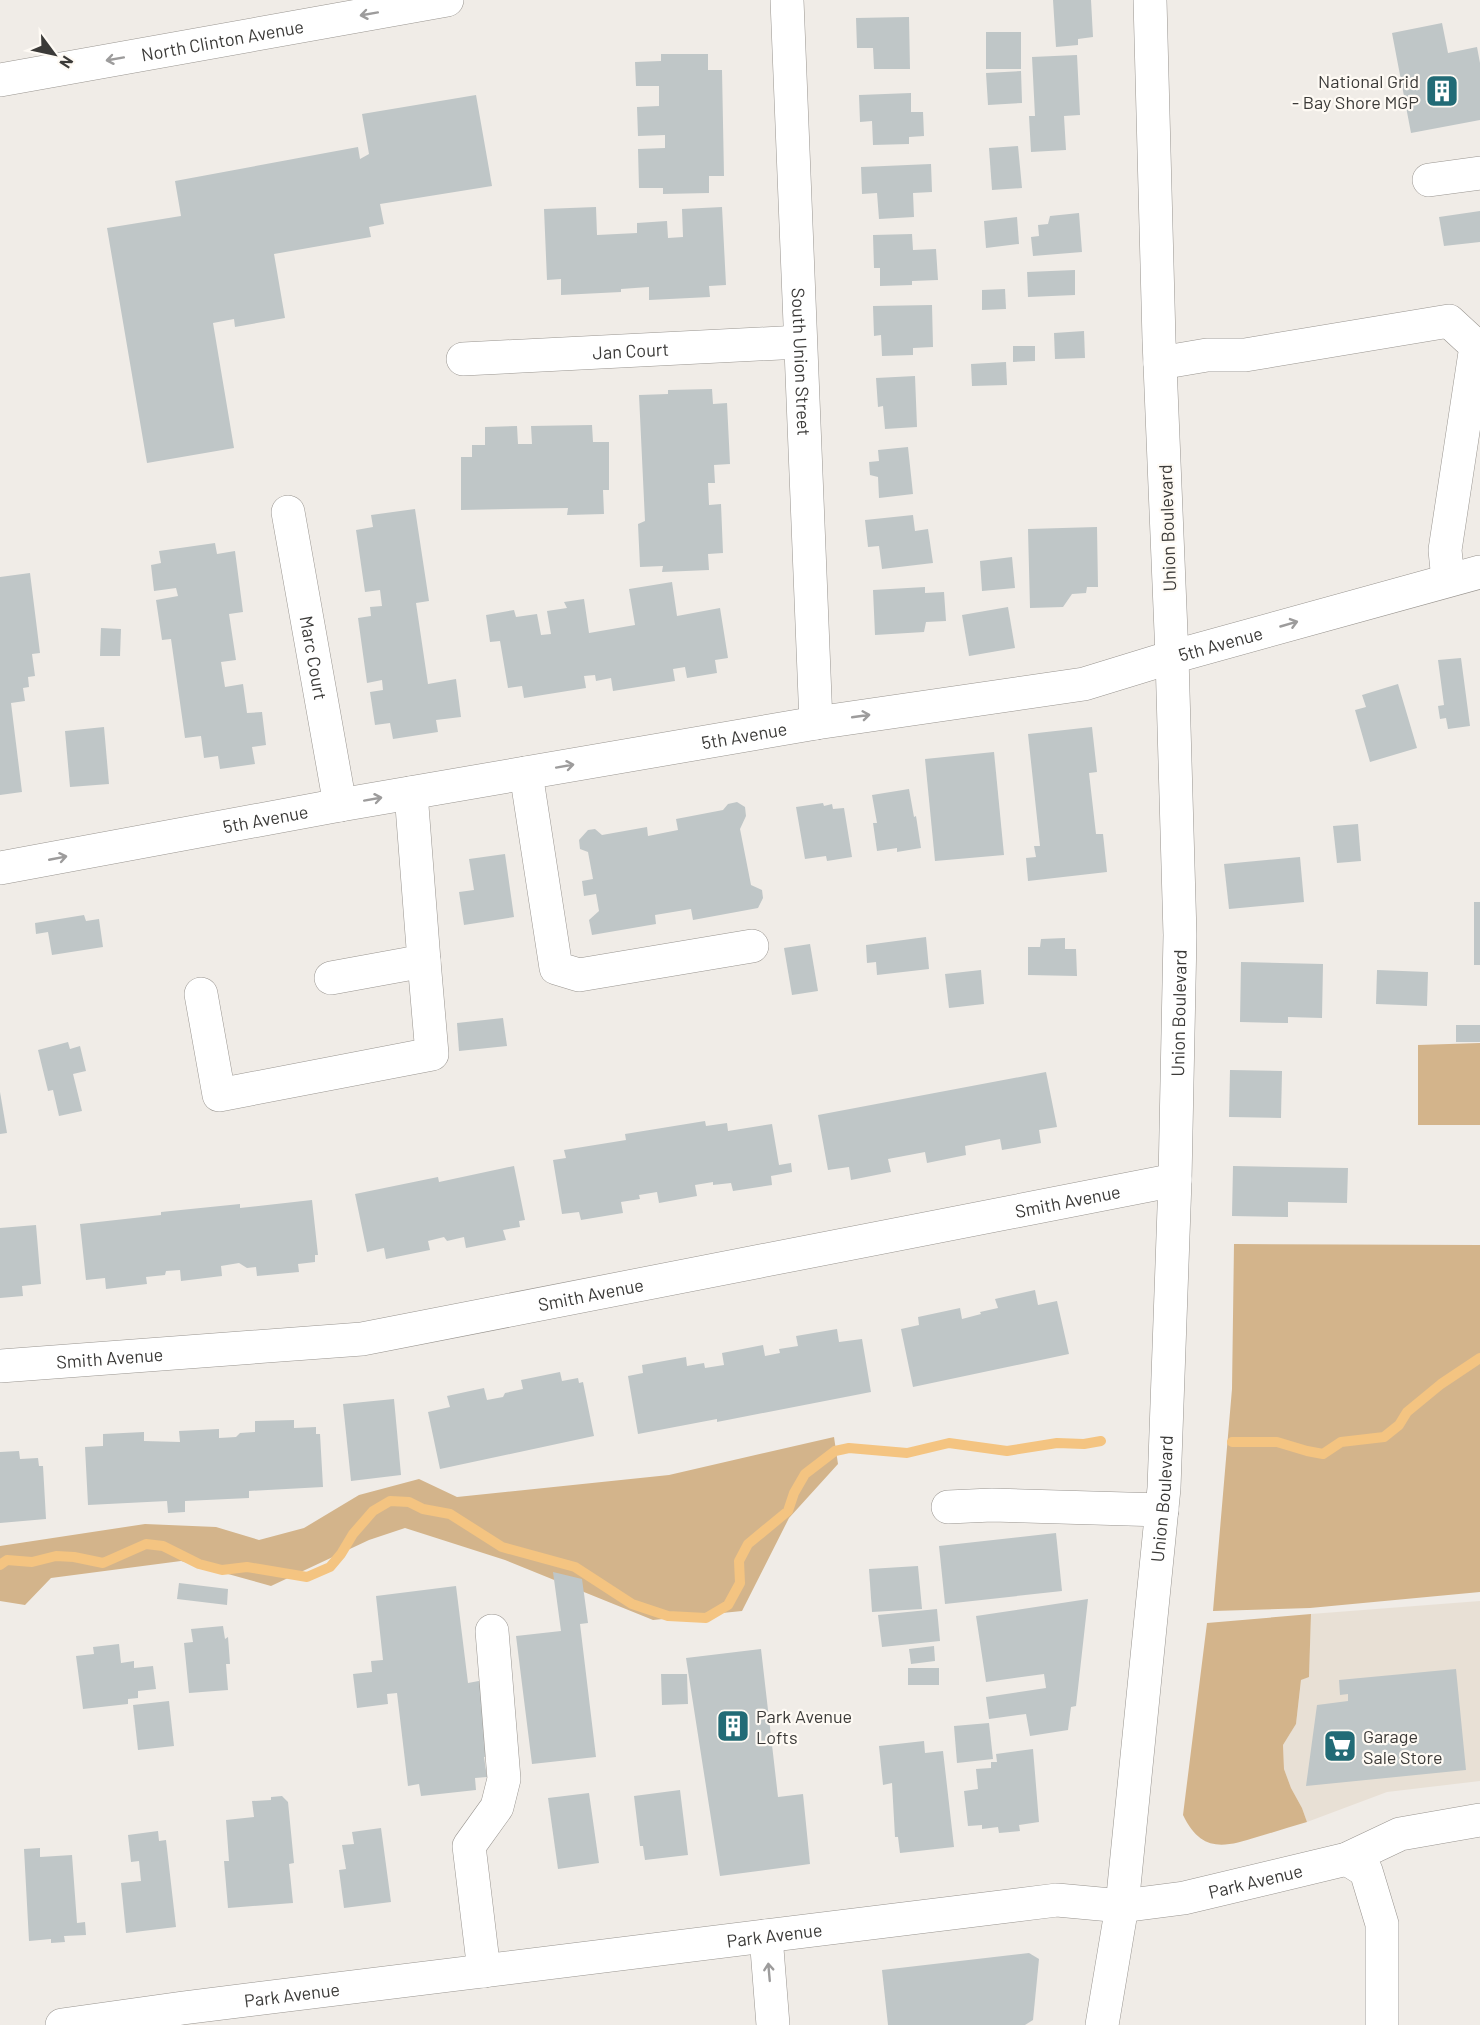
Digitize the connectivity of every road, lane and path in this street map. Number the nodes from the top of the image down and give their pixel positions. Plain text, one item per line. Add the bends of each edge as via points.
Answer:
1 (447, 0) edge
2 (787, 0) edge
3 (1150, 0) edge
4 (0, 80) edge
5 (1480, 173) edge
6 (1429, 180) dead end
7 (800, 342) junction
8 (463, 359) dead end
9 (1160, 363) junction
10 (1470, 458) edge
11 (288, 512) dead end
12 (1480, 572) edge
13 (1448, 580) junction
14 (1172, 657) junction
15 (816, 723) junction
16 (526, 773) junction
17 (411, 793) junction
18 (340, 805) junction
19 (0, 868) edge
20 (752, 946) dead end
21 (424, 961) junction
22 (331, 978) dead end
23 (201, 994) dead end
24 (1175, 1180) junction
25 (0, 1366) edge
26 (948, 1507) dead end
27 (1162, 1510) junction
28 (492, 1631) dead end
29 (1480, 1820) edge
30 (1347, 1859) junction
31 (1122, 1906) junction
32 (766, 1936) junction
33 (484, 1971) junction
34 (772, 2017) edge
35 (62, 2025) edge
36 (1102, 2025) edge
37 (1382, 2025) edge

1 -> 4 main road, North Clinton Avenue
2 - 7 main road, South Union Street
3 - 9 main road, Union Boulevard
5 - 6 main road
7 - 8 main road, Jan Court
7 - 15 main road, South Union Street
9 - 10 main road via 1207,355 1245,355 1449,321 1476,346
9 - 14 main road, Union Boulevard
10 - 13 main road via 1445,549
11 - 18 main road, Marc Court
12 - 13 main road, 5th Avenue
14 -> 13 main road, 5th Avenue
15 -> 14 main road, 5th Avenue via 1084,684
14 - 24 main road, Union Boulevard via 1180,935
16 -> 15 main road, 5th Avenue
16 - 17 main road, 5th Avenue
16 - 20 main road via 556,968 579,975
18 -> 17 main road, 5th Avenue
17 - 21 main road
19 -> 18 main road, 5th Avenue
21 - 22 main road
21 - 23 main road via 432,1054 219,1095
24 - 25 main road, Smith Avenue via 362,1339
24 - 27 main road, Union Boulevard
26 - 27 main road
27 - 31 main road, Union Boulevard
28 - 33 main road via 504,1779 497,1807 469,1846
29 - 30 main road, Park Avenue via 1400,1834
30 - 31 main road, Park Avenue via 1184,1898
30 - 37 main road via 1366,1871 1382,1924
31 - 32 main road, Park Avenue via 1057,1900
31 - 36 main road, Union Boulevard
32 - 33 main road, Park Avenue
34 -> 32 main road
33 - 35 main road, Park Avenue

